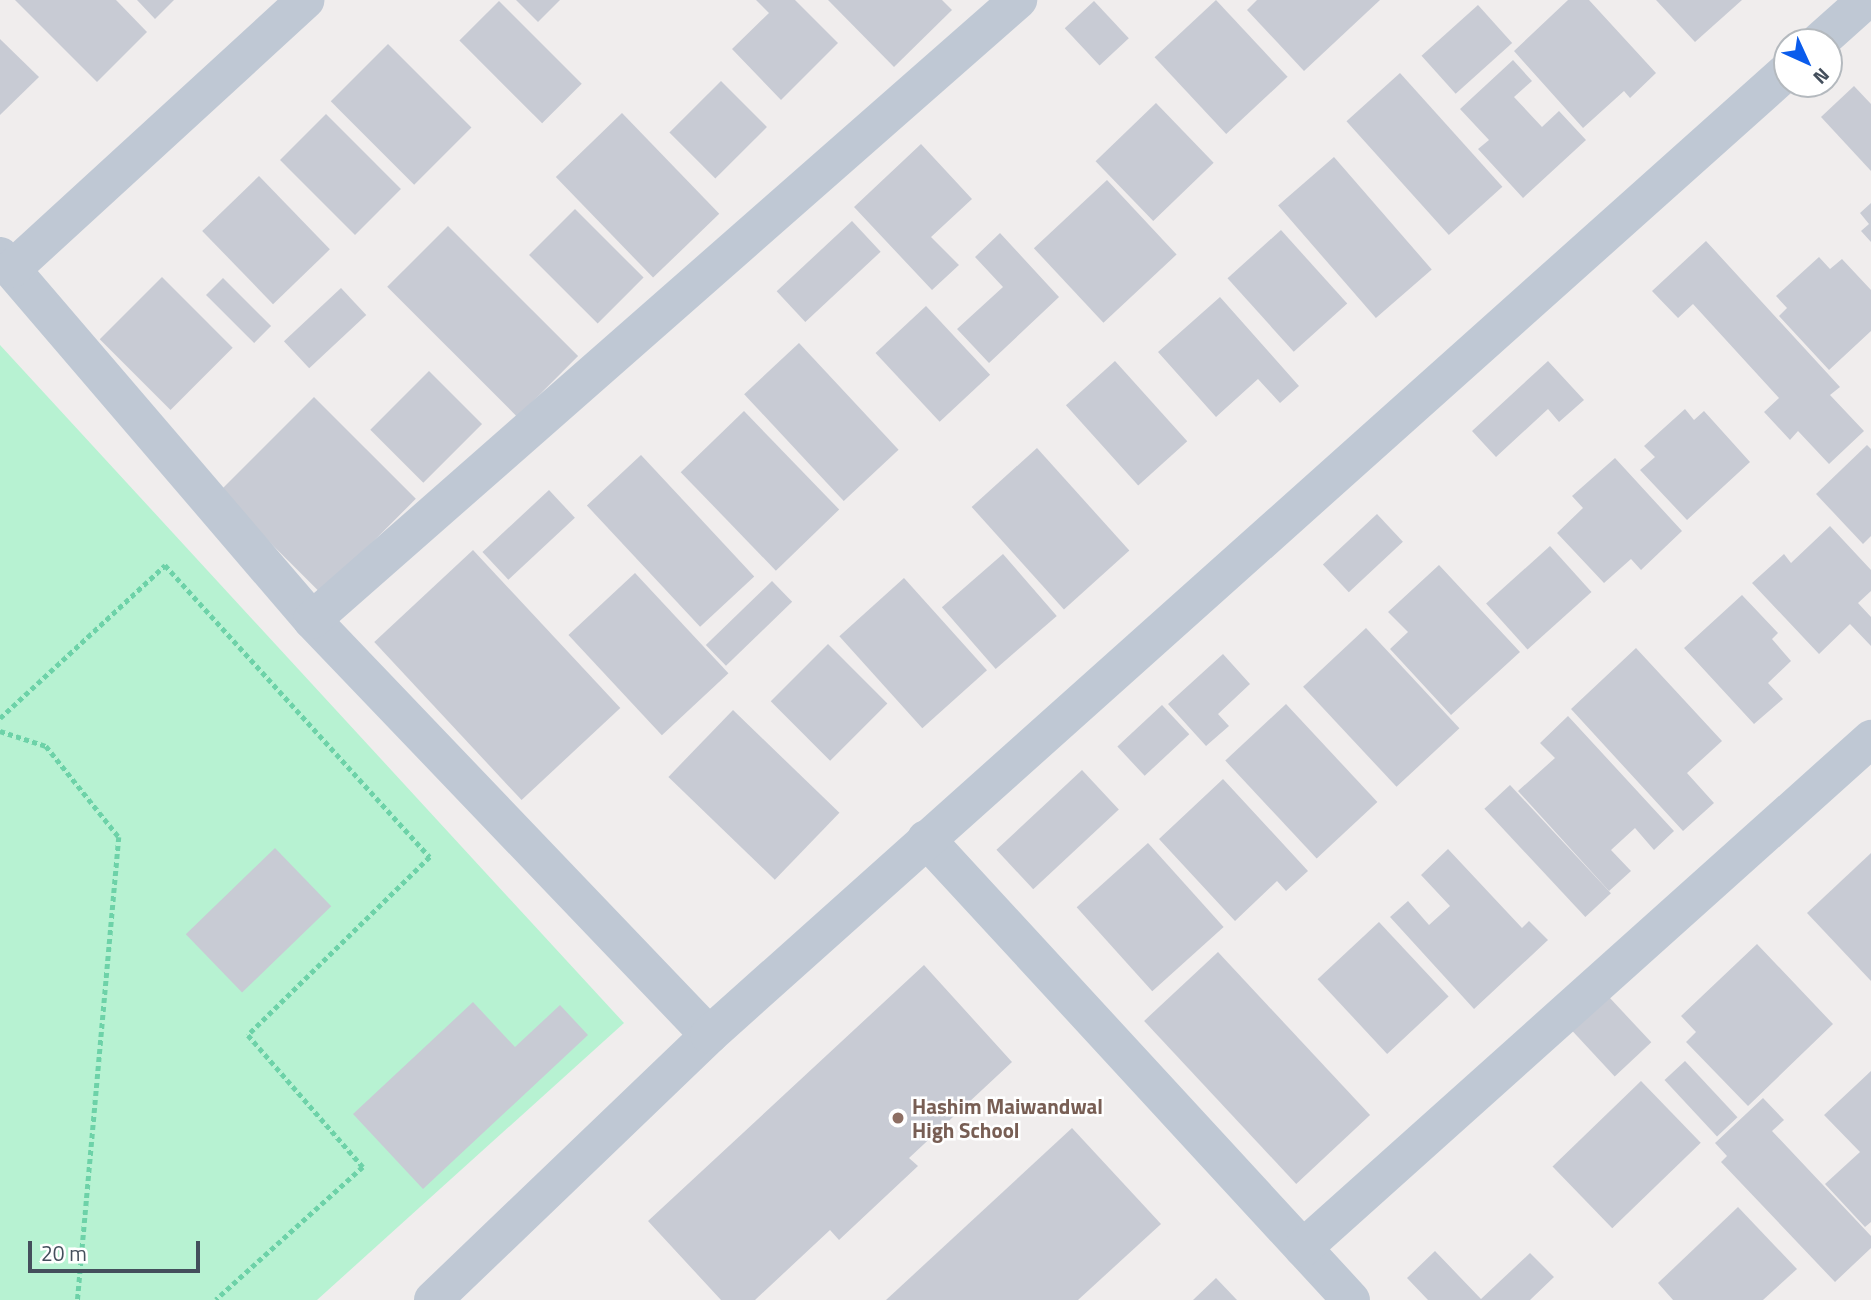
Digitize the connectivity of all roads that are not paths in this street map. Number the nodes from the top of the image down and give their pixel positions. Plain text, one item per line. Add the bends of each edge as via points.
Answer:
1 (306, 0) edge
2 (1018, 0) edge
3 (1867, 0) edge
4 (1835, 28) edge
5 (1773, 83) edge
6 (6, 263) edge
7 (312, 620) junction
8 (1871, 739) edge
9 (926, 839) junction
10 (709, 1035) junction
11 (1303, 1248) junction
12 (433, 1300) edge
13 (1351, 1300) edge

1 - 6 street
2 - 7 street
3 - 4 street
5 - 9 street
6 - 7 street
7 - 10 street
8 - 11 street
9 - 10 street
9 - 11 street
10 - 12 street
11 - 13 street

